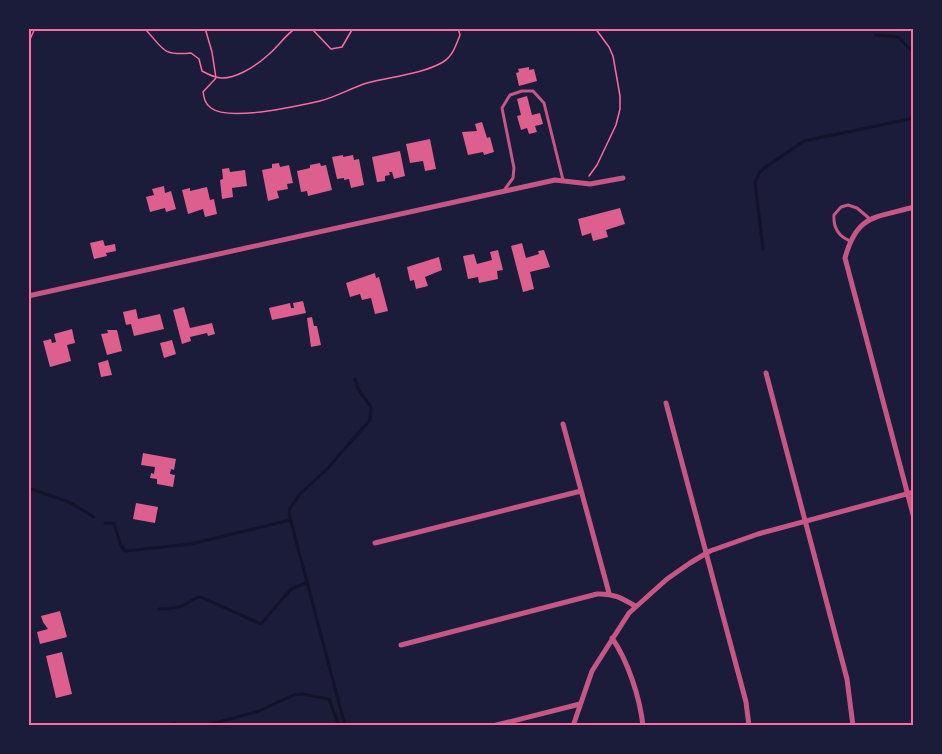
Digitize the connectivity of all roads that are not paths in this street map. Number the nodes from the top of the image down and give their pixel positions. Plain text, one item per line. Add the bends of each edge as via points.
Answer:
1 (623, 178) dead end
2 (563, 180) junction
3 (504, 192) junction
4 (914, 207) edge
5 (870, 219) junction
6 (850, 242) junction
7 (28, 296) edge
8 (766, 373) dead end
9 (666, 403) dead end
10 (563, 424) dead end
11 (581, 491) junction
12 (910, 493) edge
13 (914, 519) edge
14 (806, 521) junction
15 (375, 543) dead end
16 (706, 554) junction
17 (609, 593) junction
18 (635, 606) junction
19 (612, 638) junction
20 (401, 645) dead end
21 (580, 704) junction
22 (493, 726) edge
23 (573, 726) edge
24 (643, 726) edge
25 (749, 726) edge
26 (853, 726) edge

1 - 2 street via 604,183
2 - 3 street
2 - 3 lane via 544,103 533,91 522,91 510,95 502,108 514,168
3 - 7 street
4 - 5 street
5 - 6 street via 861,224
5 - 6 lane via 848,205 837,210 835,228
6 - 12 street via 845,258
8 - 14 street
9 - 16 street
10 - 11 street
11 - 15 street
11 - 17 street
12 - 13 street
12 - 14 street
14 - 16 street via 749,536
14 - 26 street via 847,679
16 - 18 street
16 - 25 street
17 - 18 street
17 - 20 street
18 - 19 street
19 - 21 street via 592,671
19 - 24 street via 628,664
21 - 22 street
21 - 23 street

